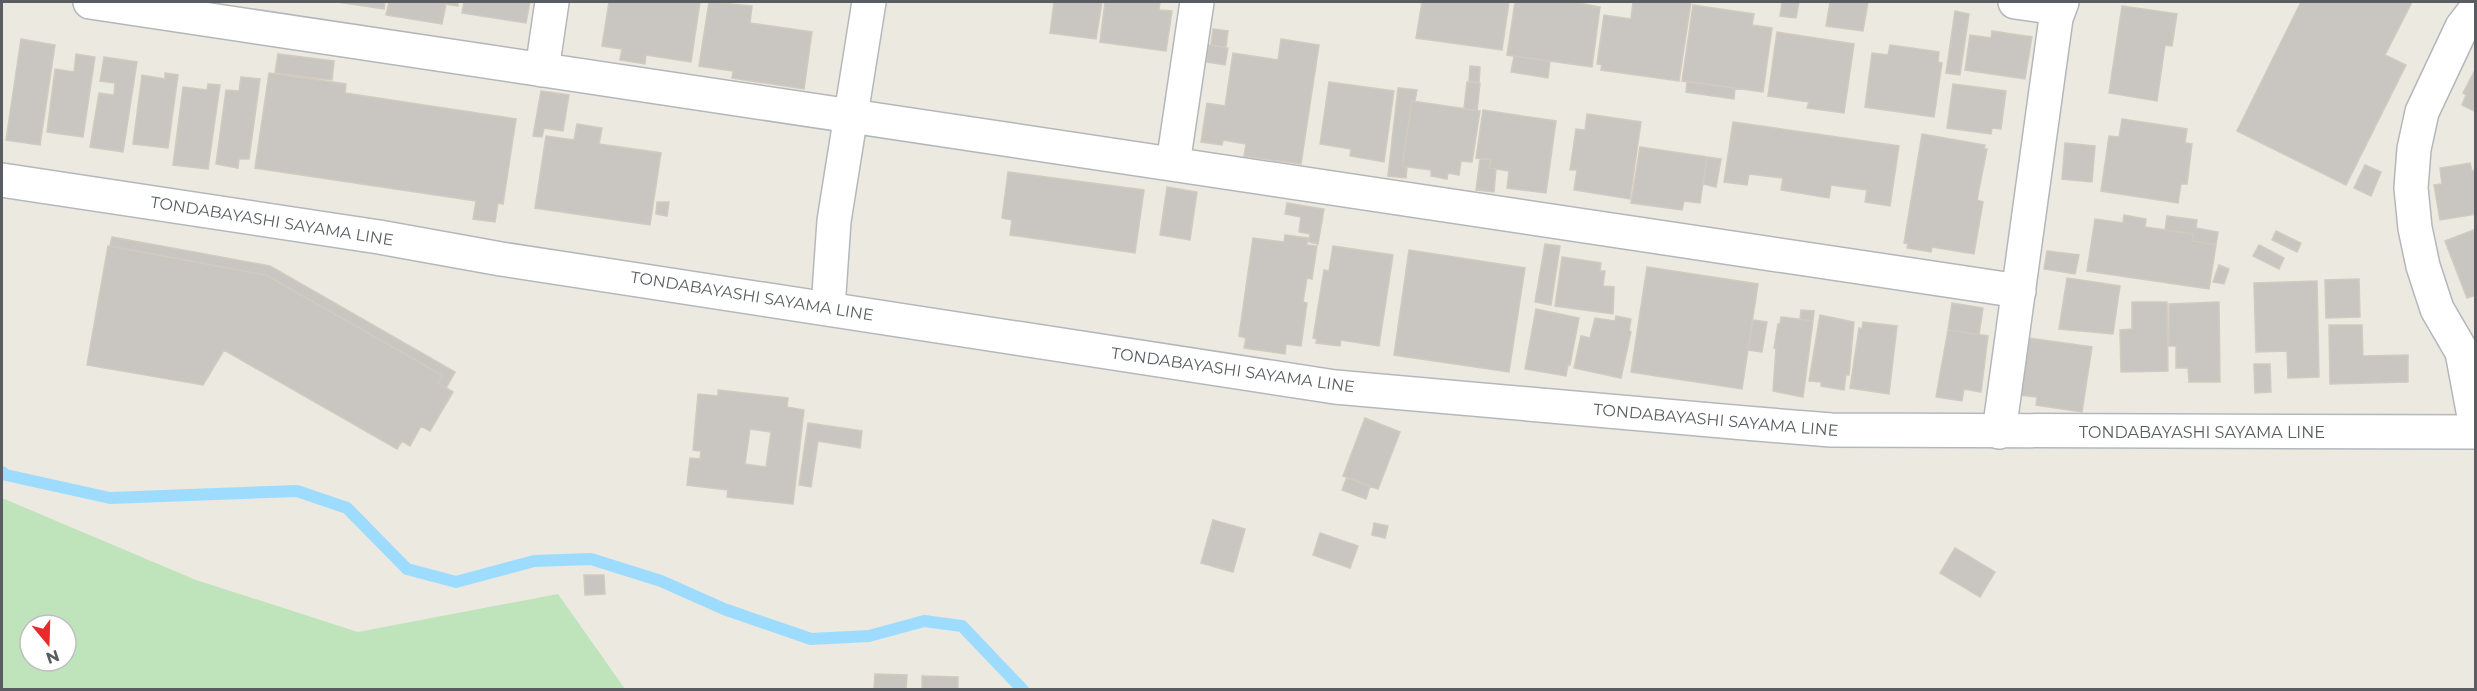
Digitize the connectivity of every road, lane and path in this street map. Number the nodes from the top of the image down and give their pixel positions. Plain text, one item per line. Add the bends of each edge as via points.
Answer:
1 (90, 2) edge
2 (552, 2) edge
3 (870, 2) edge
4 (1197, 2) edge
5 (2015, 2) edge
6 (2060, 5) edge
7 (2475, 9) edge
8 (542, 70) junction
9 (851, 116) junction
10 (1173, 164) junction
11 (2, 180) edge
12 (2019, 291) junction
13 (828, 308) junction
14 (2475, 427) edge
15 (1999, 432) junction
16 (2475, 432) edge

1 - 8 street
2 - 8 street
3 - 9 street
4 - 10 street
5 - 6 street
6 - 12 street
7 - 14 street via 2462,27 2422,112 2411,189 2423,266 2437,309 2462,352
8 - 9 street
9 - 10 street
9 - 13 street via 834,221
10 - 12 street
11 - 13 street, TONDABAYASHI SAYAMA LINE
12 - 15 street
13 - 15 street, TONDABAYASHI SAYAMA LINE via 1335,387 1831,430
15 - 16 street, TONDABAYASHI SAYAMA LINE

